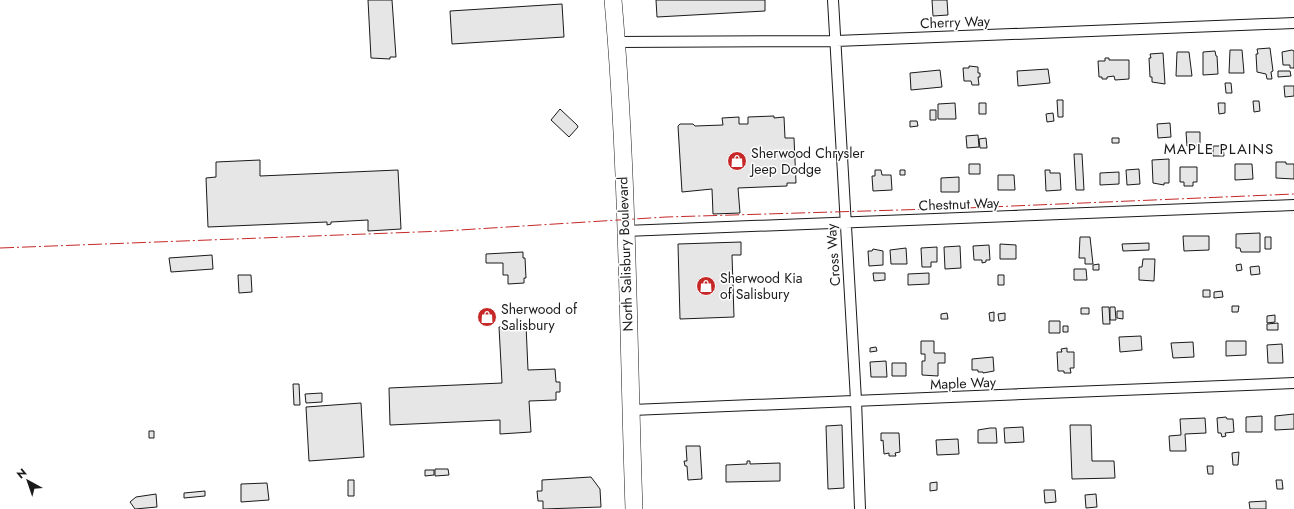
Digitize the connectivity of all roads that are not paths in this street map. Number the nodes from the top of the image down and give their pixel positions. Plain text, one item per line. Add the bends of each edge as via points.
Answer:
1 (613, 0) edge
2 (833, 0) edge
3 (1294, 23) edge
4 (836, 41) junction
5 (617, 42) junction
6 (1294, 205) edge
7 (845, 222) junction
8 (625, 231) junction
9 (1294, 383) edge
10 (856, 400) junction
11 (632, 410) junction
12 (634, 509) edge
13 (860, 509) edge

1 - 5 main road, North Salisbury Boulevard
2 - 4 street, Cross Way
3 - 4 street, Cherry Way
4 - 5 street, Cherry Way
4 - 7 street, Cross Way
5 - 8 main road, North Salisbury Boulevard
6 - 7 street, Chestnut Way
7 - 8 street, Chestnut Way
7 - 10 street, Cross Way
8 - 11 main road, North Salisbury Boulevard
9 - 10 street, Maple Way
10 - 11 street, Maple Way
10 - 13 street, Cross Way
11 - 12 main road, North Salisbury Boulevard

